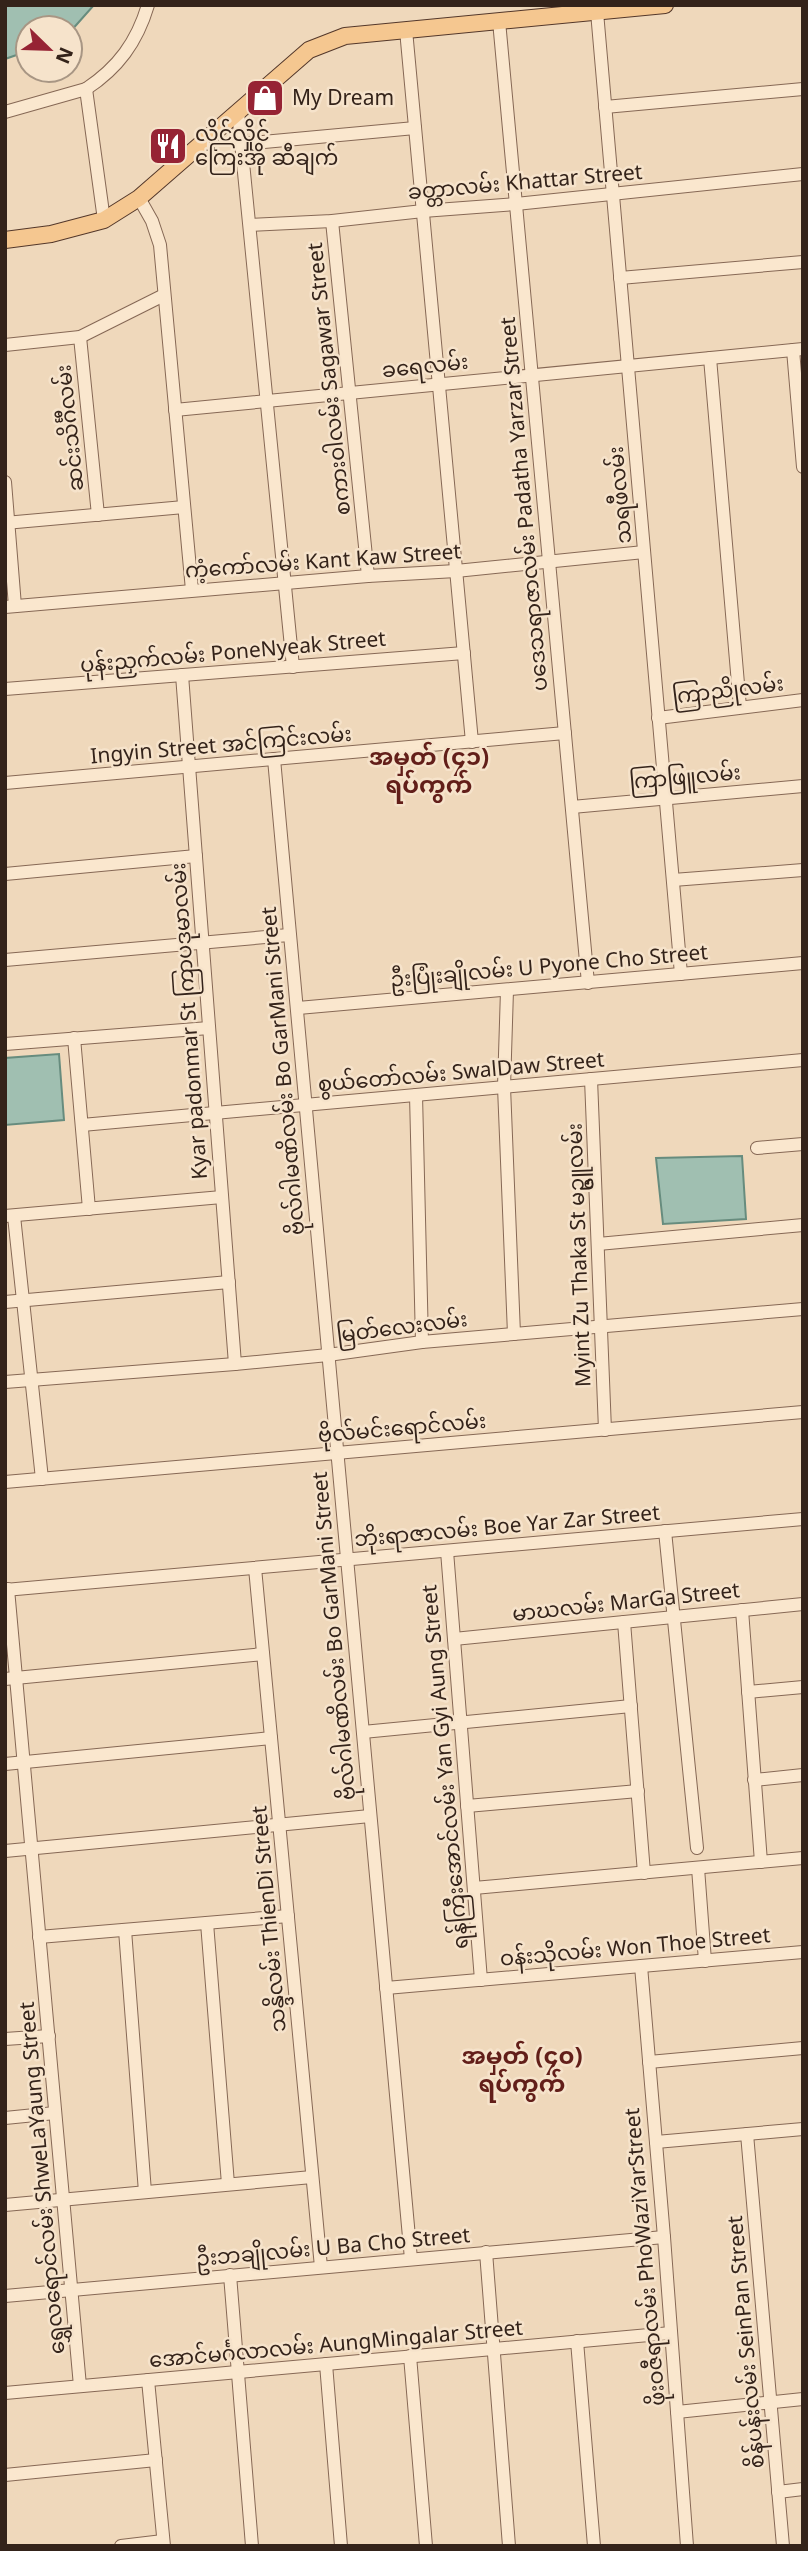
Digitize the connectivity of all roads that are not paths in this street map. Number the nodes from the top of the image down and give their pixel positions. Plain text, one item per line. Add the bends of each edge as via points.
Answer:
1 (148, 5) edge
2 (665, 5) edge
3 (597, 12) junction
4 (499, 21) junction
5 (406, 30) junction
6 (86, 89) junction
7 (803, 89) edge
8 (605, 107) junction
9 (5, 112) edge
10 (238, 112) junction
11 (415, 128) junction
12 (242, 144) junction
13 (803, 174) edge
14 (613, 193) junction
15 (139, 198) junction
16 (516, 204) junction
17 (423, 211) junction
18 (104, 220) junction
19 (332, 221) junction
20 (250, 225) junction
21 (5, 240) edge
22 (803, 262) edge
23 (620, 278) junction
24 (164, 295) junction
25 (80, 337) junction
26 (5, 345) edge
27 (798, 349) edge
28 (710, 358) junction
29 (628, 366) junction
30 (532, 375) junction
31 (439, 384) junction
32 (349, 393) junction
33 (267, 401) junction
34 (175, 410) junction
35 (803, 467) edge
36 (5, 482) edge
37 (184, 507) junction
38 (98, 515) junction
39 (7, 523) edge
40 (644, 552) junction
41 (549, 560) junction
42 (456, 571) junction
43 (368, 576) junction
44 (285, 583) junction
45 (192, 590) junction
46 (10, 607) edge
47 (464, 653) junction
48 (293, 667) junction
49 (182, 675) junction
50 (5, 689) edge
51 (803, 700) edge
52 (740, 707) junction
53 (659, 718) junction
54 (565, 733) junction
55 (472, 743) junction
56 (274, 759) junction
57 (189, 767) junction
58 (5, 783) edge
59 (803, 786) edge
60 (666, 799) junction
61 (572, 807) junction
62 (196, 856) junction
63 (803, 870) edge
64 (5, 874) edge
65 (673, 880) junction
66 (289, 935) junction
67 (202, 943) junction
68 (5, 960) edge
69 (803, 963) edge
70 (681, 974) junction
71 (588, 983) junction
72 (507, 990) junction
73 (298, 1008) junction
74 (209, 1027) junction
75 (74, 1038) junction
76 (5, 1044) edge
77 (803, 1060) edge
78 (591, 1079) junction
79 (504, 1087) junction
80 (416, 1095) junction
81 (305, 1105) junction
82 (216, 1113) junction
83 (82, 1125) junction
84 (803, 1144) edge
85 (757, 1148) dead end
86 (222, 1197) junction
87 (89, 1209) junction
88 (10, 1216) edge
89 (803, 1225) edge
90 (598, 1244) junction
91 (229, 1282) junction
92 (23, 1300) junction
93 (5, 1302) edge
94 (803, 1309) edge
95 (601, 1327) junction
96 (514, 1334) junction
97 (422, 1342) junction
98 (328, 1355) junction
99 (235, 1364) junction
100 (32, 1380) junction
101 (5, 1382) edge
102 (803, 1412) edge
103 (605, 1430) junction
104 (337, 1454) junction
105 (42, 1479) junction
106 (5, 1482) edge
107 (803, 1519) edge
108 (665, 1531) junction
109 (447, 1551) junction
110 (347, 1560) junction
111 (255, 1568) junction
112 (7, 1590) edge
113 (803, 1604) edge
114 (742, 1610) junction
115 (674, 1617) junction
116 (624, 1622) junction
117 (454, 1639) junction
118 (263, 1654) junction
119 (11, 1678) edge
120 (803, 1687) edge
121 (748, 1692) junction
122 (631, 1706) junction
123 (460, 1722) junction
124 (363, 1732) junction
125 (271, 1738) junction
126 (23, 1763) junction
127 (5, 1764) edge
128 (803, 1775) edge
129 (754, 1780) junction
130 (638, 1791) junction
131 (467, 1806) junction
132 (370, 1816) junction
133 (279, 1825) junction
134 (32, 1848) junction
135 (697, 1848) dead end
136 (5, 1851) edge
137 (803, 1858) edge
138 (761, 1862) junction
139 (698, 1868) junction
140 (645, 1873) junction
141 (474, 1888) junction
142 (288, 1916) junction
143 (207, 1923) junction
144 (125, 1930) junction
145 (40, 1937) junction
146 (803, 1952) edge
147 (705, 1961) junction
148 (641, 1966) junction
149 (481, 1980) junction
150 (386, 1988) junction
151 (48, 2036) junction
152 (5, 2039) edge
153 (803, 2048) edge
154 (649, 2062) junction
155 (55, 2113) junction
156 (5, 2118) edge
157 (803, 2129) edge
158 (747, 2134) junction
159 (656, 2142) junction
160 (312, 2177) junction
161 (228, 2185) junction
162 (145, 2192) junction
163 (63, 2199) junction
164 (5, 2205) edge
165 (664, 2237) junction
166 (486, 2252) junction
167 (411, 2259) junction
168 (321, 2267) junction
169 (230, 2275) junction
170 (72, 2290) junction
171 (5, 2296) edge
172 (671, 2333) junction
173 (577, 2341) junction
174 (494, 2349) junction
175 (410, 2357) junction
176 (326, 2364) junction
177 (238, 2372) junction
178 (148, 2380) junction
179 (80, 2386) junction
180 (5, 2393) edge
181 (803, 2399) edge
182 (770, 2402) junction
183 (677, 2412) junction
184 (156, 2460) junction
185 (5, 2475) edge
186 (803, 2489) edge
187 (778, 2492) junction
188 (164, 2543) edge
189 (121, 2546) edge
190 (252, 2546) edge
191 (341, 2546) edge
192 (426, 2546) edge
193 (509, 2546) edge
194 (594, 2546) edge
195 (687, 2546) edge
196 (783, 2546) edge

1 - 6 street via 141,29 124,57
2 - 3 main road
3 - 4 main road
3 - 8 street, သရဖီလမ်း
4 - 5 main road
4 - 16 street, ပဒေသရာဇာလမ်း Padatha Yarzar Street
5 - 10 main road via 345,36 309,50
5 - 11 street
6 - 9 street
6 - 18 street
7 - 8 street
8 - 14 street, သရဖီလမ်း
10 - 12 street
10 - 15 main road
11 - 12 street
11 - 17 street
12 - 20 street
13 - 14 street, ခတ္တာလမ်း Khattar Street
14 - 16 street, ခတ္တာလမ်း Khattar Street
14 - 23 street, သရဖီလမ်း
15 - 18 main road
15 - 24 street via 160,245
16 - 17 street, ခတ္တာလမ်း Khattar Street
16 - 30 street, ပဒေသရာဇာလမ်း Padatha Yarzar Street
17 - 19 street, ခတ္တာလမ်း Khattar Street
17 - 31 street
18 - 21 main road
19 - 20 street, ခတ္တာလမ်း Khattar Street
19 - 32 street, စကားဝါလမ်း Sagawar Street
20 - 33 street
22 - 23 street
23 - 29 street, သရဖီလမ်း
24 - 25 street
24 - 34 street
25 - 26 street
25 - 38 street, ဆင်းသိင်္ဂီလမ်း
27 - 28 street, ခရေလမ်း
27 - 35 street
28 - 29 street, ခရေလမ်း
28 - 52 street
29 - 30 street, ခရေလမ်း
29 - 40 street, သရဖီလမ်း
30 - 31 street, ခရေလမ်း
30 - 41 street, ပဒေသရာဇာလမ်း Padatha Yarzar Street
31 - 32 street, ခရေလမ်း
31 - 42 street
32 - 33 street, ခရေလမ်း
32 - 43 street, စကားဝါလမ်း Sagawar Street
33 - 34 street, ခရေလမ်း
33 - 44 street
34 - 37 street
36 - 39 street
37 - 38 street
37 - 45 street
38 - 39 street
39 - 46 street
40 - 41 street, ကံ့ကော်လမ်း Kant Kaw Street
40 - 53 street, သရဖီလမ်း
41 - 42 street, ကံ့ကော်လမ်း Kant Kaw Street
41 - 54 street, ပဒေသရာဇာလမ်း Padatha Yarzar Street
42 - 43 street, ကံ့ကော်လမ်း Kant Kaw Street
42 - 47 street
43 - 44 street, ကံ့ကော်လမ်း Kant Kaw Street
44 - 45 street, ကံ့ကော်လမ်း Kant Kaw Street
44 - 48 street
45 - 46 street, ကံ့ကော်လမ်း Kant Kaw Street
47 - 48 street, ပုန်းညှက်လမ်း PoneNyeak Street
47 - 55 street
48 - 49 street, ပုန်းညှက်လမ်း PoneNyeak Street
49 - 50 street, ပုန်းညှက်လမ်း PoneNyeak Street
49 - 57 street, Kyar padonmar St ကြာပဒုမာလမ်း
51 - 52 street, ကြာညိုလမ်း
52 - 53 street, ကြာညိုလမ်း
53 - 60 street, သရဖီလမ်း
54 - 55 street, Ingyin Street အင်ကြင်းလမ်း
54 - 61 street, ပဒေသရာဇာလမ်း Padatha Yarzar Street
55 - 56 street, Ingyin Street အင်ကြင်းလမ်း
56 - 57 street, Ingyin Street အင်ကြင်းလမ်း
56 - 66 street, ဗိုလ်ဂါမဏိလမ်း Bo GarMani Street
57 - 58 street, Ingyin Street အင်ကြင်းလမ်း
57 - 62 street, Kyar padonmar St ကြာပဒုမာလမ်း
59 - 60 street, ကြာဖြူလမ်း
60 - 61 street, ကြာဖြူလမ်း
60 - 65 street, သရဖီလမ်း
61 - 71 street, ပဒေသရာဇာလမ်း Padatha Yarzar Street
62 - 64 street
62 - 67 street, Kyar padonmar St ကြာပဒုမာလမ်း
63 - 65 street
65 - 70 street, သရဖီလမ်း
66 - 67 street
66 - 73 street, ဗိုလ်ဂါမဏိလမ်း Bo GarMani Street
67 - 68 street
67 - 74 street, Kyar padonmar St ကြာပဒုမာလမ်း
69 - 70 street, ဦးပြုံးချိုလမ်း U Pyone Cho Street
70 - 71 street, ဦးပြုံးချိုလမ်း U Pyone Cho Street
71 - 72 street, ဦးပြုံးချိုလမ်း U Pyone Cho Street
72 - 73 street, ဦးပြုံးချိုလမ်း U Pyone Cho Street
72 - 79 street
73 - 81 street, ဗိုလ်ဂါမဏိလမ်း Bo GarMani Street
74 - 75 street
74 - 82 street, Kyar padonmar St ကြာပဒုမာလမ်း
75 - 76 street
75 - 83 street
77 - 78 street, စွယ်တော်လမ်း SwalDaw Street
78 - 79 street, စွယ်တော်လမ်း SwalDaw Street
78 - 90 street, Myint Zu Thaka St မဥ္ဇူလမ်း
79 - 80 street, စွယ်တော်လမ်း SwalDaw Street
79 - 96 street
80 - 81 street, စွယ်တော်လမ်း SwalDaw Street
80 - 97 street
81 - 82 street, စွယ်တော်လမ်း SwalDaw Street
81 - 98 street, ဗိုလ်ဂါမဏိလမ်း Bo GarMani Street
82 - 83 street, စွယ်တော်လမ်း SwalDaw Street
82 - 86 street, Kyar padonmar St ကြာပဒုမာလမ်း
83 - 87 street
84 - 85 street
86 - 87 street
86 - 91 street, Kyar padonmar St ကြာပဒုမာလမ်း
87 - 88 street
88 - 92 street
89 - 90 street
90 - 95 street, Myint Zu Thaka St မဥ္ဇူလမ်း
91 - 92 street
91 - 99 street, Kyar padonmar St ကြာပဒုမာလမ်း
92 - 93 street
92 - 100 street
94 - 95 street, မြတ်လေးလမ်း
95 - 96 street, မြတ်လေးလမ်း
95 - 103 street, Myint Zu Thaka St မဥ္ဇူလမ်း
96 - 97 street, မြတ်လေးလမ်း
97 - 98 street, မြတ်လေးလမ်း
98 - 99 street, မြတ်လေးလမ်း
98 - 104 street, ဗိုလ်ဂါမဏိလမ်း Bo GarMani Street
99 - 100 street, မြတ်လေးလမ်း
100 - 101 street, မြတ်လေးလမ်း
100 - 105 street
102 - 103 street, ဗိုလ်မင်းရောင်လမ်း
103 - 104 street, ဗိုလ်မင်းရောင်လမ်း
104 - 105 street, ဗိုလ်မင်းရောင်လမ်း
104 - 110 street, ဗိုလ်ဂါမဏိလမ်း Bo GarMani Street
105 - 106 street, ဗိုလ်မင်းရောင်လမ်း
107 - 108 street, ဘိုးရာဇာလမ်း Boe Yar Zar Street
108 - 109 street, ဘိုးရာဇာလမ်း Boe Yar Zar Street
108 - 115 street
109 - 110 street, ဘိုးရာဇာလမ်း Boe Yar Zar Street
109 - 117 street, ရန်ကြီးအောင်လမ်း Yan Gyi Aung Street
110 - 111 street, ဘိုးရာဇာလမ်း Boe Yar Zar Street
110 - 124 street, ဗိုလ်ဂါမဏိလမ်း Bo GarMani Street
111 - 112 street, ဘိုးရာဇာလမ်း Boe Yar Zar Street
111 - 118 street, သန္ဒိလမ်း ThienDi Street
112 - 119 street, ရွှေလရောင်လမ်း ShweLaYaung Street
113 - 114 street, မာဃလမ်း MarGa Street
114 - 115 street, မာဃလမ်း MarGa Street
114 - 121 street
115 - 116 street, မာဃလမ်း MarGa Street
115 - 135 street
116 - 117 street, မာဃလမ်း MarGa Street
116 - 122 street
117 - 123 street, ရန်ကြီးအောင်လမ်း Yan Gyi Aung Street
118 - 119 street
118 - 125 street, သန္ဒိလမ်း ThienDi Street
119 - 126 street, ရွှေလရောင်လမ်း ShweLaYaung Street
120 - 121 street
121 - 129 street
122 - 123 street
122 - 130 street
123 - 124 street
123 - 131 street, ရန်ကြီးအောင်လမ်း Yan Gyi Aung Street
124 - 132 street, ဗိုလ်ဂါမဏိလမ်း Bo GarMani Street
125 - 126 street
125 - 133 street, သန္ဒိလမ်း ThienDi Street
126 - 127 street
126 - 134 street, ရွှေလရောင်လမ်း ShweLaYaung Street
128 - 129 street
129 - 138 street
130 - 131 street
130 - 140 street
131 - 141 street, ရန်ကြီးအောင်လမ်း Yan Gyi Aung Street
132 - 133 street
132 - 150 street, ဗိုလ်ဂါမဏိလမ်း Bo GarMani Street
133 - 134 street
133 - 142 street, သန္ဒိလမ်း ThienDi Street
134 - 136 street
134 - 145 street, ရွှေလရောင်လမ်း ShweLaYaung Street
137 - 138 street
138 - 139 street
139 - 140 street
139 - 147 street
140 - 141 street
141 - 149 street, ရန်ကြီးအောင်လမ်း Yan Gyi Aung Street
142 - 143 street
142 - 160 street, သန္ဒိလမ်း ThienDi Street
143 - 144 street
143 - 161 street
144 - 145 street
144 - 162 street
145 - 151 street, ရွှေလရောင်လမ်း ShweLaYaung Street
146 - 147 street, ဝန်းသိုလမ်း Won Thoe Street
147 - 148 street, ဝန်းသိုလမ်း Won Thoe Street
148 - 149 street, ဝန်းသိုလမ်း Won Thoe Street
148 - 154 street, ဖိုးဝဇီရာလမ်း PhoWaziYarStreet
149 - 150 street, ဝန်းသိုလမ်း Won Thoe Street
150 - 167 street, ဗိုလ်ဂါမဏိလမ်း Bo GarMani Street
151 - 152 street
151 - 155 street, ရွှေလရောင်လမ်း ShweLaYaung Street
153 - 154 street
154 - 159 street, ဖိုးဝဇီရာလမ်း PhoWaziYarStreet
155 - 156 street
155 - 163 street, ရွှေလရောင်လမ်း ShweLaYaung Street
157 - 158 street
158 - 159 street
158 - 182 street, စိန်ပန်းလမ်း SeinPan Street
159 - 165 street, ဖိုးဝဇီရာလမ်း PhoWaziYarStreet
160 - 161 street
160 - 168 street, သန္ဒိလမ်း ThienDi Street
161 - 162 street
162 - 163 street
163 - 164 street
163 - 170 street, ရွှေလရောင်လမ်း ShweLaYaung Street
165 - 166 street, ဦးဘချိုလမ်း U Ba Cho Street
165 - 172 street, ဖိုးဝဇီရာလမ်း PhoWaziYarStreet
166 - 167 street, ဦးဘချိုလမ်း U Ba Cho Street
166 - 174 street
167 - 168 street, ဦးဘချိုလမ်း U Ba Cho Street
168 - 169 street, ဦးဘချိုလမ်း U Ba Cho Street
169 - 170 street, ဦးဘချိုလမ်း U Ba Cho Street
169 - 177 street
170 - 171 street, ဦးဘချိုလမ်း U Ba Cho Street
170 - 179 street, ရွှေလရောင်လမ်း ShweLaYaung Street
172 - 173 street, အောင်မင်္ဂလာလမ်း AungMingalar Street
172 - 183 street, ဖိုးဝဇီရာလမ်း PhoWaziYarStreet
173 - 174 street, အောင်မင်္ဂလာလမ်း AungMingalar Street
173 - 194 street
174 - 175 street, အောင်မင်္ဂလာလမ်း AungMingalar Street
174 - 193 street
175 - 176 street, အောင်မင်္ဂလာလမ်း AungMingalar Street
175 - 192 street
176 - 177 street, အောင်မင်္ဂလာလမ်း AungMingalar Street
176 - 191 street
177 - 178 street, အောင်မင်္ဂလာလမ်း AungMingalar Street
177 - 190 street
178 - 179 street, အောင်မင်္ဂလာလမ်း AungMingalar Street
178 - 184 street
179 - 180 street, အောင်မင်္ဂလာလမ်း AungMingalar Street
181 - 182 street
182 - 183 street
182 - 187 street, စိန်ပန်းလမ်း SeinPan Street
183 - 195 street, ဖိုးဝဇီရာလမ်း PhoWaziYarStreet
184 - 185 street
184 - 188 street
186 - 187 street
187 - 196 street, စိန်ပန်းလမ်း SeinPan Street
188 - 189 street

